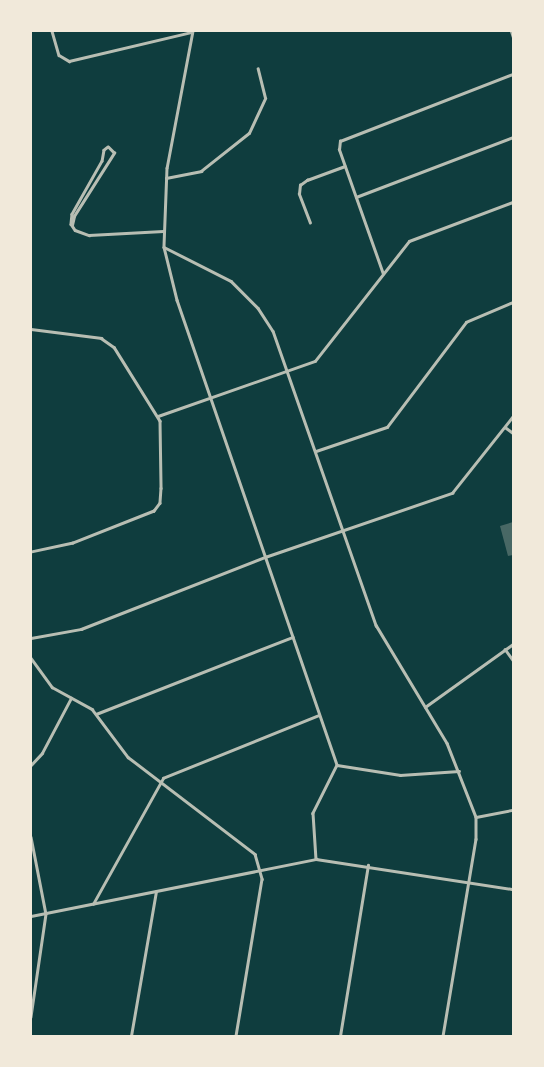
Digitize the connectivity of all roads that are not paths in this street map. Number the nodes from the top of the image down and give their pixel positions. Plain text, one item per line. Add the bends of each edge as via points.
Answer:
1 (52, 31) edge
2 (511, 31) edge
3 (193, 32) edge
4 (513, 37) edge
5 (258, 69) dead end
6 (513, 74) edge
7 (513, 138) edge
8 (345, 166) junction
9 (166, 178) junction
10 (356, 197) junction
11 (513, 202) edge
12 (310, 223) dead end
13 (72, 225) junction
14 (163, 231) junction
15 (164, 247) junction
16 (383, 275) junction
17 (513, 302) edge
18 (31, 329) edge
19 (289, 371) junction
20 (211, 398) junction
21 (158, 416) junction
22 (513, 416) edge
23 (505, 427) junction
24 (513, 434) edge
25 (316, 451) junction
26 (343, 531) junction
27 (31, 552) edge
28 (265, 557) junction
29 (292, 637) junction
30 (31, 638) edge
31 (513, 644) edge
32 (505, 649) junction
33 (31, 658) edge
34 (513, 660) edge
35 (72, 698) junction
36 (425, 707) junction
37 (96, 714) junction
38 (319, 715) junction
39 (31, 765) edge
40 (337, 765) junction
41 (459, 772) junction
42 (160, 780) junction
43 (513, 810) edge
44 (476, 817) junction
45 (31, 837) edge
46 (316, 859) junction
47 (368, 865) junction
48 (262, 870) junction
49 (469, 882) junction
50 (513, 889) edge
51 (156, 892) junction
52 (93, 904) junction
53 (46, 914) junction
54 (31, 916) edge
55 (31, 1017) edge
56 (131, 1036) edge
57 (236, 1036) edge
58 (340, 1036) edge
59 (443, 1036) edge

1 - 3 street via 59,55 67,60
2 - 4 street
3 - 9 street
5 - 9 street via 265,98 249,133 201,171
6 - 8 street via 347,136 339,145
7 - 10 street
8 - 10 street
8 - 12 street via 300,185 299,194
9 - 14 street
10 - 16 street
11 - 16 street via 412,239
13 - 13 street via 72,214 102,161 104,150 112,148 114,154 74,216
13 - 14 street via 75,230 89,235
14 - 15 street
15 - 19 street via 219,272 250,298 273,331
15 - 20 street via 169,275
16 - 19 street via 321,356
17 - 25 street via 466,322 386,427
18 - 21 street via 91,337 110,343
19 - 20 street
19 - 25 street
20 - 21 street
20 - 28 street
21 - 27 street via 161,499 157,508 73,543
22 - 23 street
23 - 24 street
23 - 26 street via 455,492
25 - 26 street
26 - 28 street
26 - 36 street via 376,625
28 - 29 street
28 - 30 street via 81,629
29 - 37 street
29 - 38 street
31 - 32 street
32 - 34 street
32 - 36 street
33 - 35 street via 52,687
35 - 37 street
35 - 39 street via 42,753
36 - 41 street via 444,736
37 - 42 street via 125,754
38 - 40 street
38 - 42 street
40 - 41 street via 400,775
40 - 46 street via 313,814
41 - 44 street
42 - 48 street via 249,846
42 - 52 street
43 - 44 street
44 - 49 street
45 - 53 street
46 - 47 street
46 - 48 street
47 - 49 street
47 - 58 street
48 - 51 street
48 - 57 street
49 - 50 street
49 - 59 street
51 - 52 street
51 - 56 street
52 - 53 street
53 - 54 street
53 - 55 street

